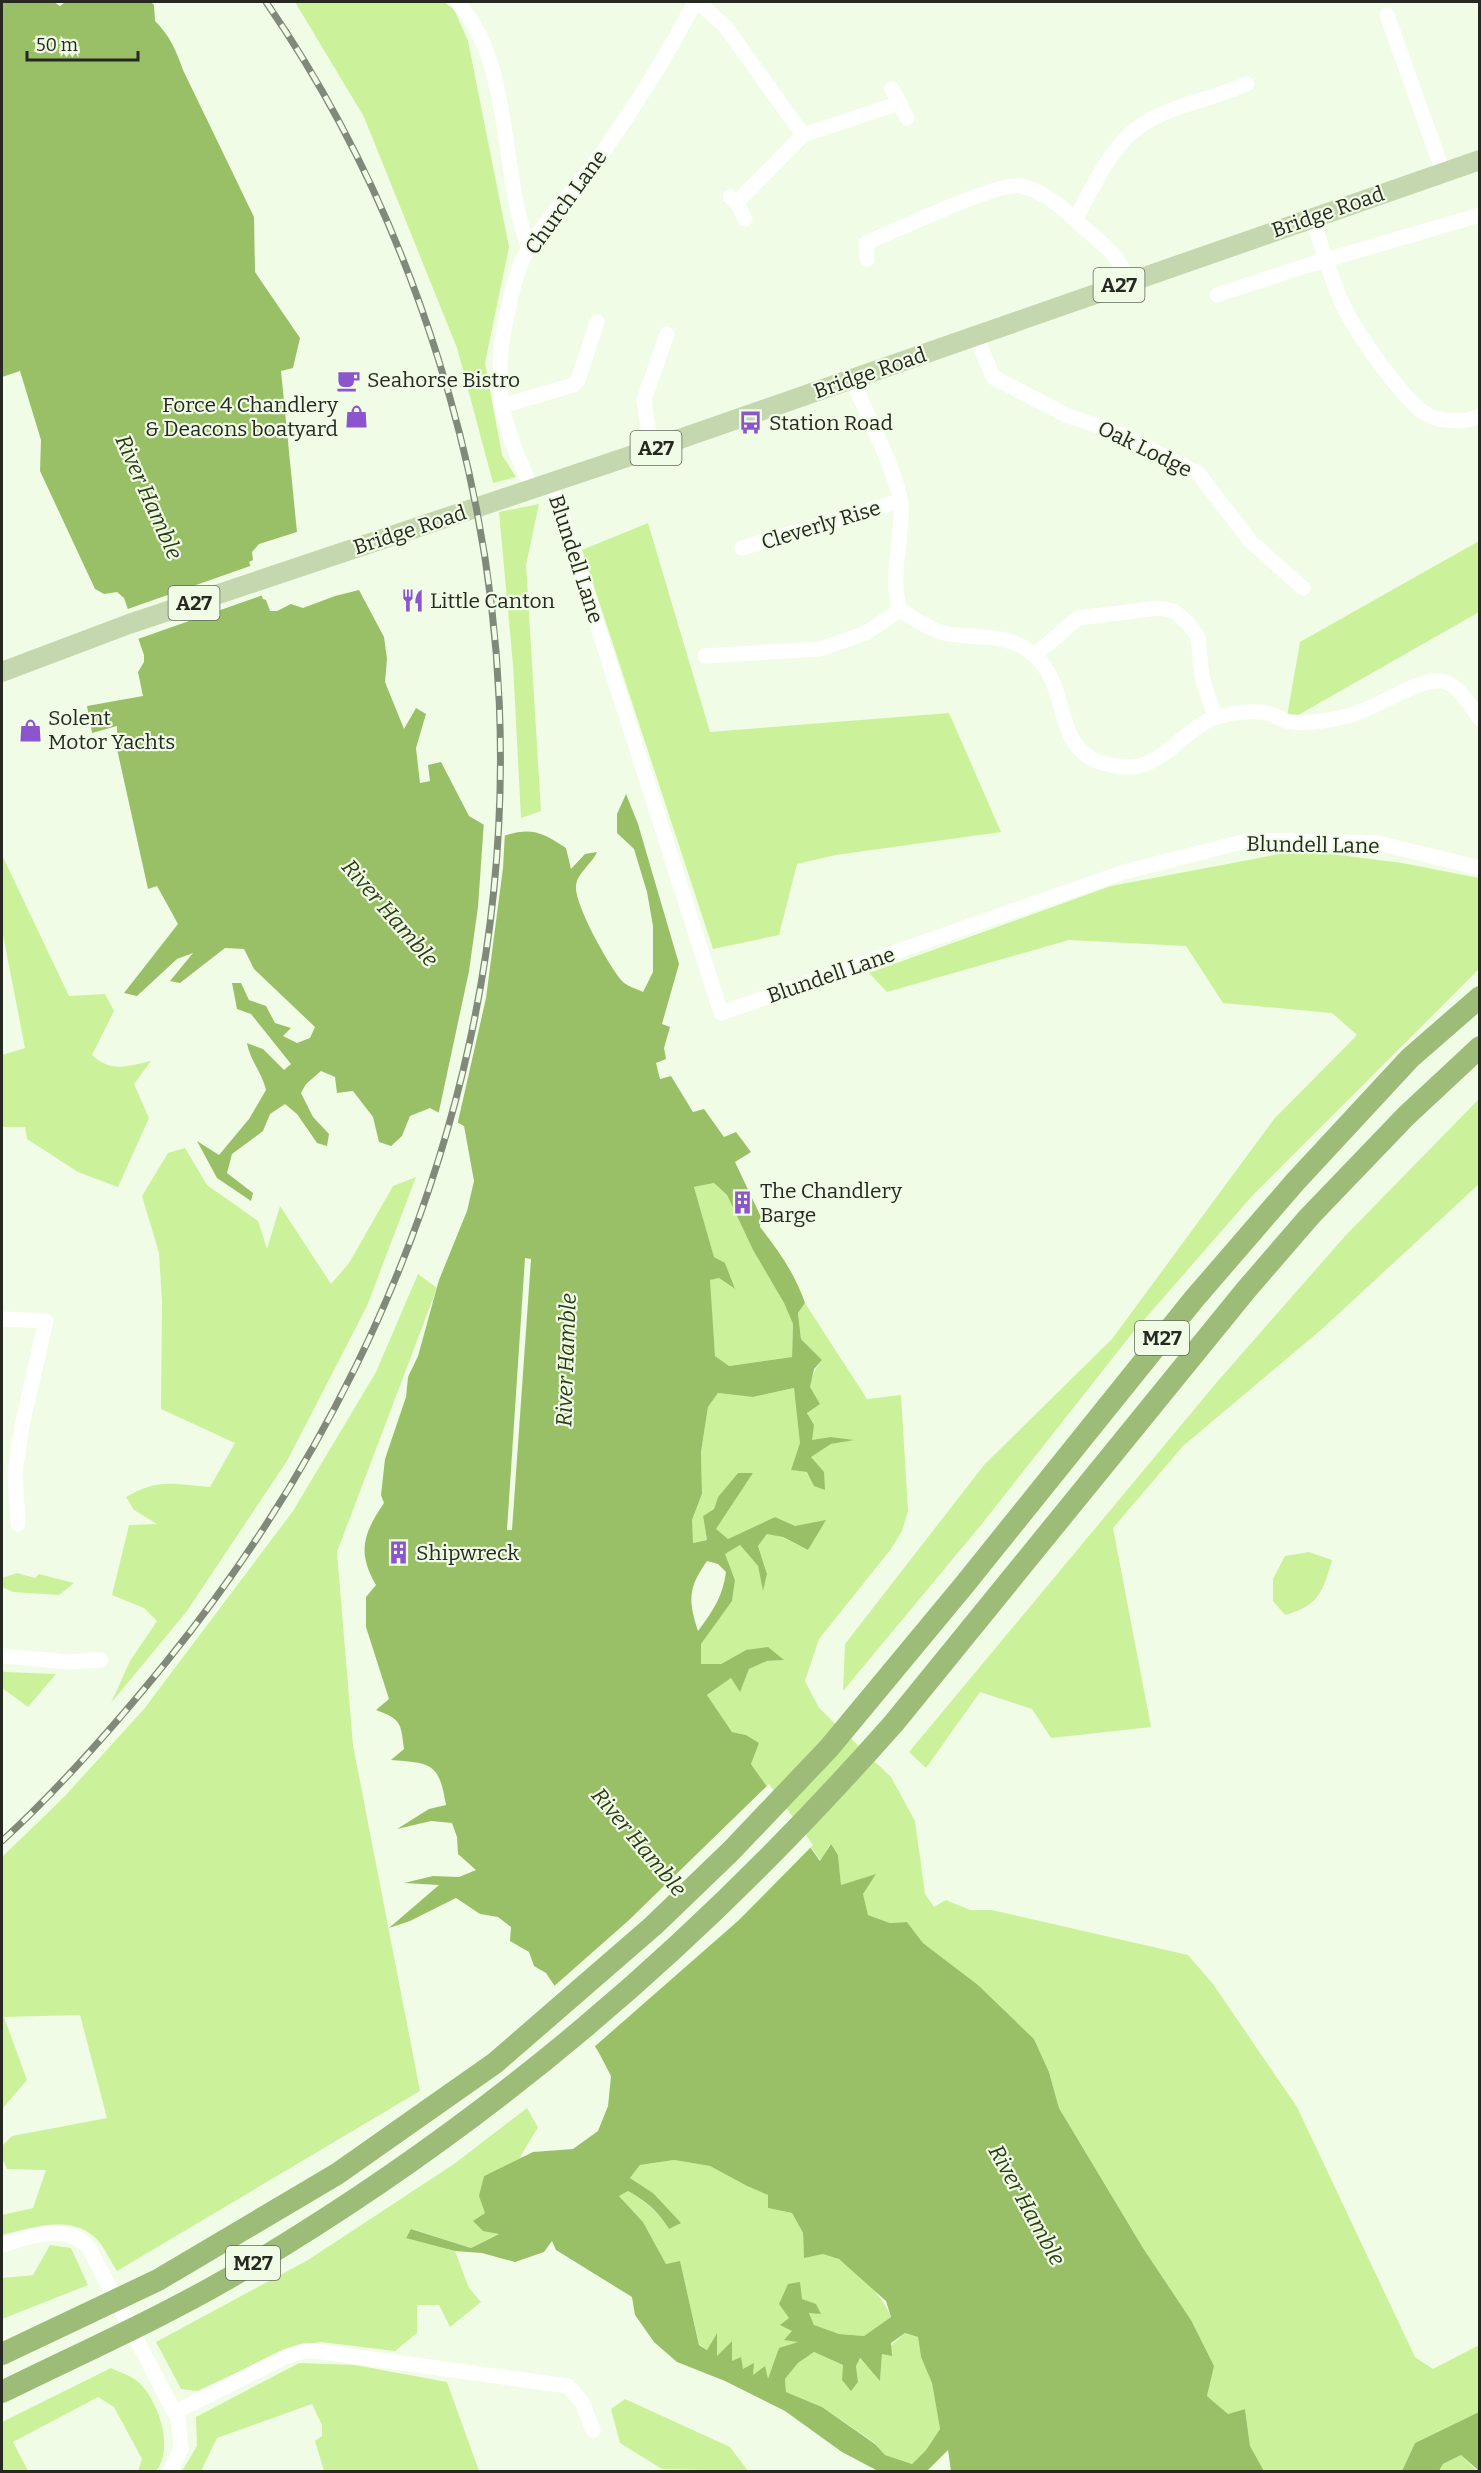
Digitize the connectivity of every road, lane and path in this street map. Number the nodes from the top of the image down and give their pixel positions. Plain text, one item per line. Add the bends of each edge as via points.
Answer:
1 (457, 2) edge
2 (697, 2) edge
3 (1387, 15) dead end
4 (1247, 84) dead end
5 (907, 118) dead end
6 (803, 135) junction
7 (1479, 160) edge
8 (1443, 172) junction
9 (1479, 215) edge
10 (1312, 218) junction
11 (745, 219) dead end
12 (1075, 220) junction
13 (529, 248) junction
14 (867, 259) dead end
15 (1327, 261) junction
16 (1127, 282) junction
17 (1217, 295) dead end
18 (597, 322) dead end
19 (669, 333) dead end
20 (976, 336) junction
21 (852, 380) junction
22 (502, 406) junction
23 (1479, 416) edge
24 (651, 449) junction
25 (543, 486) junction
26 (900, 501) junction
27 (742, 548) dead end
28 (1303, 588) dead end
29 (900, 609) junction
30 (1035, 655) junction
31 (705, 656) dead end
32 (2, 672) edge
33 (1215, 717) junction
34 (1479, 719) edge
35 (1479, 868) edge
36 (1479, 997) edge
37 (1479, 1047) edge
38 (2, 1319) edge
39 (18, 1524) dead end
40 (2, 1656) edge
41 (101, 1660) dead end
42 (2, 2245) edge
43 (2, 2354) edge
44 (2, 2392) edge
45 (175, 2412) junction
46 (593, 2430) dead end
47 (170, 2472) edge

1 - 13 street via 472,18 499,88 519,222
2 - 6 street via 726,27
2 - 13 street, Church Lane via 605,149
3 - 8 street
4 - 12 street via 1235,97 1159,116 1137,129 1113,152
5 - 6 street via 896,96
6 - 11 street via 734,200
7 - 8 main road, Bridge Road / A27
8 - 10 main road, Bridge Road / A27
9 - 15 street, Bridge Road
10 - 15 street
10 - 16 main road, Bridge Road / A27
12 - 14 street via 1040,193 1018,186 988,187 866,243
12 - 16 street via 1121,262
13 - 22 street, Church Lane via 514,283 502,334 498,373
15 - 17 street, Bridge Road
15 - 23 street via 1343,305 1410,401 1428,415 1444,420 1472,420
16 - 20 main road, Bridge Road / A27
18 - 22 street via 573,385
19 - 24 street via 644,400
20 - 21 main road, Bridge Road / A27
20 - 28 street, Oak Lodge via 993,377 1066,415 1118,433 1198,473 1251,542
21 - 24 main road, Bridge Road / A27
21 - 26 street, Cleverly Rise
22 - 25 street, Church Lane via 511,445
24 - 25 main road, Bridge Road / A27
25 - 32 main road, Bridge Road / A27 via 129,624
25 - 35 street, Blundell Lane via 720,1013 1124,872 1250,840 1378,843
26 - 27 street, Cleverly Rise
26 - 29 street, Cleverly Rise via 902,533 894,590
29 - 30 street via 931,629 993,636 1019,644
29 - 31 street via 867,633 820,649
30 - 33 street via 1048,672 1071,740 1083,754 1101,762 1129,767 1150,761
30 - 33 street via 1078,618 1148,609 1174,611 1198,637 1202,677
33 - 34 street via 1241,712 1270,714 1290,722 1327,721 1386,702 1426,680 1444,681 1460,691
36 - 43 highway, M27 via 1410,1058 1295,1182 1202,1290 869,1702 801,1780 704,1878 573,1997 470,2081 337,2174 196,2259
37 - 44 highway, M27 via 1382,1142 1245,1290 894,1723 811,1816 713,1914 600,2016 488,2107 379,2185 183,2304
38 - 39 street via 46,1321 22,1421 15,1473
40 - 41 street via 69,1662
42 - 45 street via 52,2232 80,2240 92,2252
45 - 46 street via 285,2357 315,2351 568,2386 582,2402
45 - 47 street via 182,2439

